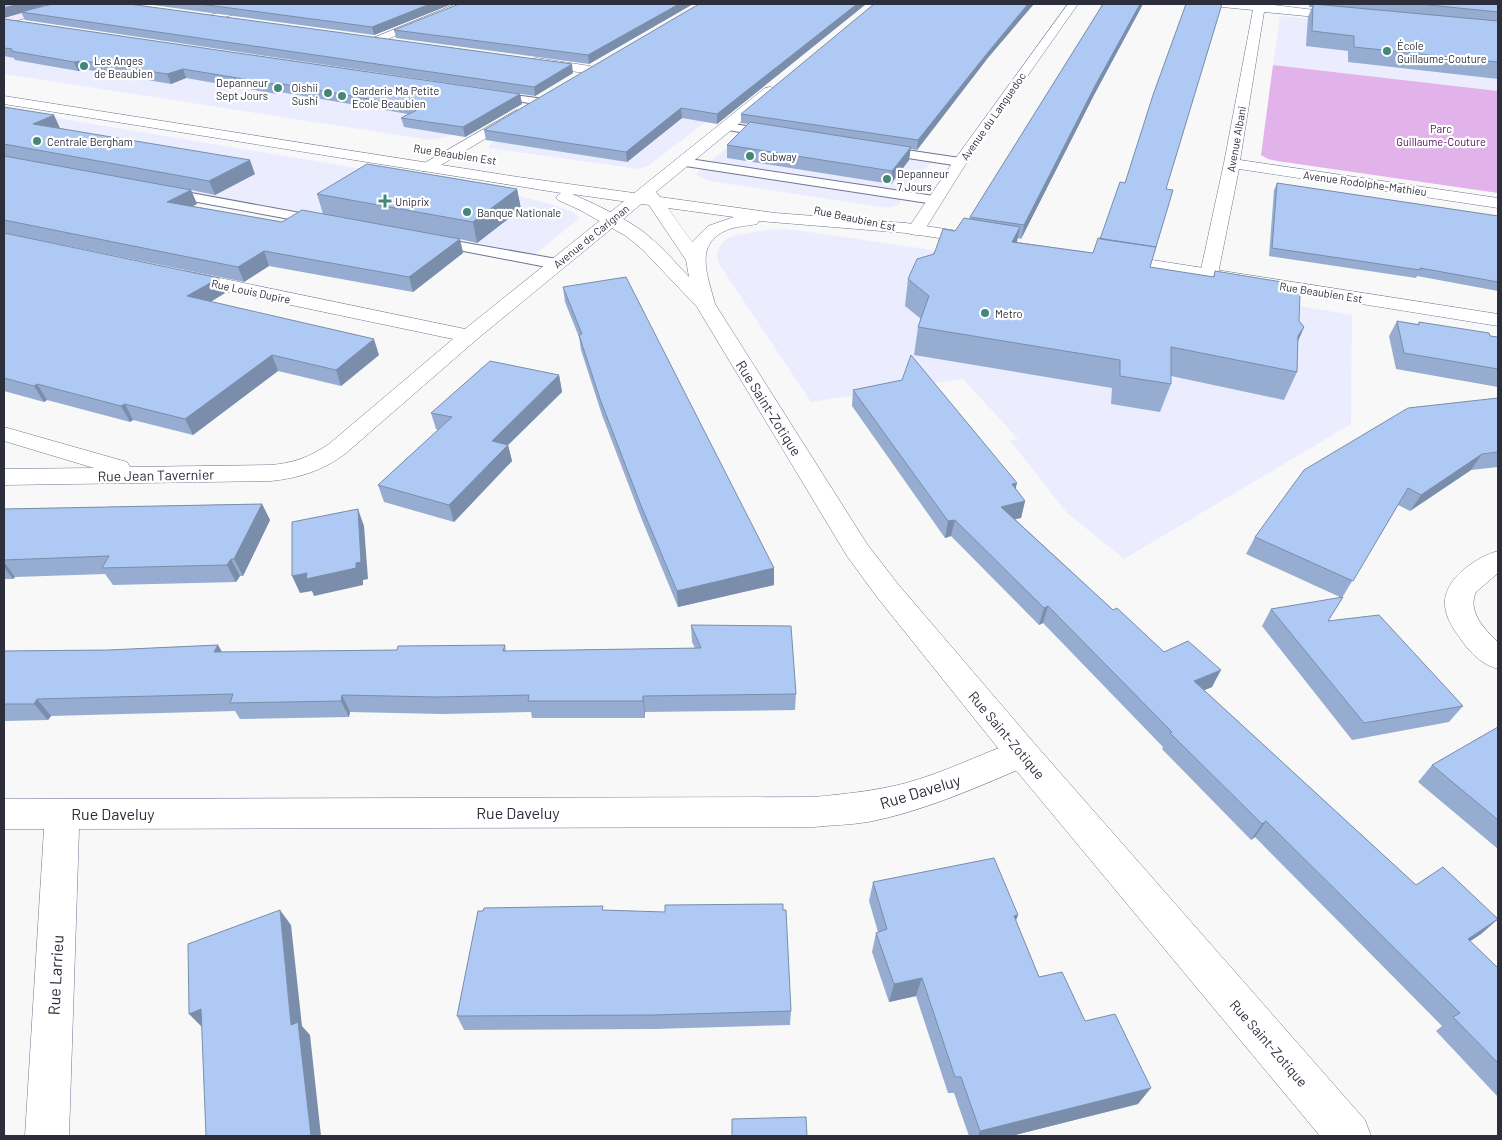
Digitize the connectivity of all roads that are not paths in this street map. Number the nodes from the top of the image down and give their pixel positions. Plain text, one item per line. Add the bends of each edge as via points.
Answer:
1 (41, 4) edge
2 (65, 4) edge
3 (256, 4) edge
4 (465, 4) edge
5 (1073, 4) edge
6 (1222, 4) edge
7 (1259, 6) edge
8 (4, 14) edge
9 (1357, 18) edge
10 (243, 21) edge
11 (4, 22) edge
12 (31, 26) edge
13 (396, 42) edge
14 (525, 60) edge
15 (575, 79) edge
16 (778, 84) edge
17 (552, 92) edge
18 (480, 93) edge
19 (4, 100) edge
20 (537, 101) junction
21 (123, 106) dead end
22 (101, 115) junction
23 (726, 127) junction
24 (311, 132) dead end
25 (783, 136) edge
26 (285, 145) junction
27 (870, 149) edge
28 (432, 150) dead end
29 (450, 153) junction
30 (478, 158) dead end
31 (683, 162) junction
32 (960, 162) junction
33 (1232, 163) junction
34 (426, 168) junction
35 (518, 182) junction
36 (674, 187) dead end
37 (147, 188) edge
38 (647, 192) junction
39 (934, 200) junction
40 (1498, 203) edge
41 (777, 210) junction
42 (612, 220) junction
43 (334, 223) edge
44 (911, 229) junction
45 (422, 239) edge
46 (995, 241) edge
47 (1092, 256) edge
48 (695, 260) junction
49 (557, 264) junction
50 (167, 273) edge
51 (1209, 274) junction
52 (705, 304) junction
53 (1498, 320) edge
54 (469, 336) junction
55 (4, 434) edge
56 (307, 467) joint
57 (144, 475) junction
58 (4, 477) edge
59 (1498, 560) edge
60 (1498, 658) edge
61 (1022, 753) junction
62 (4, 814) edge
63 (62, 814) junction
64 (47, 1136) edge
65 (1349, 1136) edge

1 - 8 main road
2 - 11 main road
3 - 10 street via 210,17
4 - 13 street via 372,39
5 - 32 street, Avenue du Languedoc
6 - 7 street
7 - 9 street
7 - 33 street, Avenue Albani
11 - 12 lane
14 - 15 street via 594,67
16 - 23 street, Avenue de Carignan
17 - 20 street
18 - 20 lane
19 - 22 street, Rue Beaubien Est
20 - 29 street
21 - 22 street
22 - 26 street, Rue Beaubien Est
23 - 25 lane
23 - 31 street, Avenue de Carignan
24 - 26 street
26 - 34 street, Rue Beaubien Est
27 - 32 lane
28 - 29 street, Rue Beaubien Est
29 - 30 street, Rue Beaubien Est
29 - 34 street
31 - 38 street, Avenue de Carignan
31 - 39 lane
32 - 39 street, Avenue du Languedoc
33 - 40 street, Avenue Rodolphe-Mathieu
33 - 51 street, Avenue Albani
34 - 35 street, Rue Beaubien Est
35 - 38 street, Rue Beaubien Est
35 - 42 street, Rue Beaubien Est via 565,197
36 - 38 street, Rue Beaubien Est
37 - 43 lane
38 - 41 street, Rue Beaubien Est
38 - 42 street, Avenue de Carignan
38 - 48 street, Rue Saint-Zotique
39 - 44 street, Avenue du Languedoc
41 - 44 street, Rue Beaubien Est
41 - 48 street via 719,227 702,238
42 - 49 street, Avenue de Carignan
42 - 52 street, Rue Saint-Zotique via 649,246
44 - 46 street, Rue Beaubien Est
45 - 49 lane
47 - 51 street, Rue Beaubien Est
48 - 52 street, Rue Saint-Zotique
49 - 54 street, Avenue de Carignan
50 - 54 street, Rue Louis Dupire
51 - 53 street, Rue Beaubien Est
52 - 61 street, Rue Saint-Zotique via 858,550 887,590
54 - 56 street, Avenue de Carignan via 336,448
55 - 57 street
56 - 57 street, Rue Jean Tavernier via 271,472
57 - 58 street, Rue Jean Tavernier
59 - 60 street via 1465,586 1460,594 1460,604 1467,626
61 - 63 street, Rue Daveluy via 907,798 865,808 814,812
61 - 65 street, Rue Saint-Zotique
62 - 63 street, Rue Daveluy
63 - 64 street, Rue Larrieu

